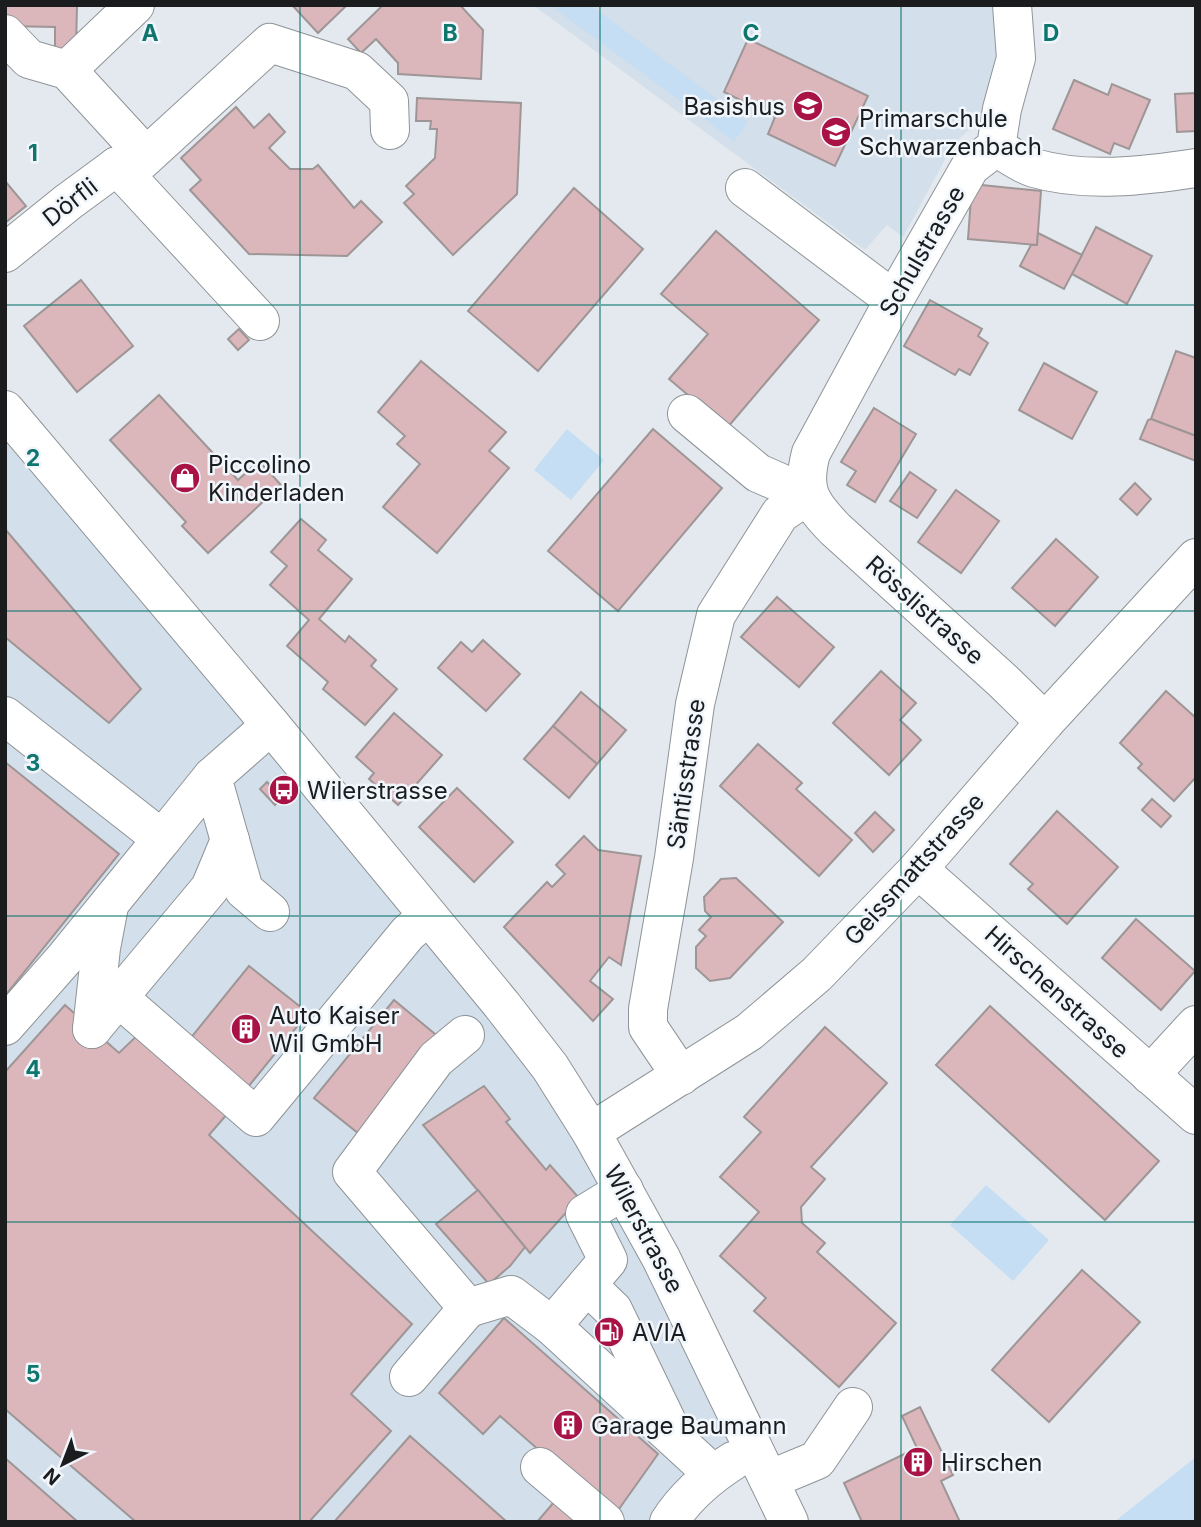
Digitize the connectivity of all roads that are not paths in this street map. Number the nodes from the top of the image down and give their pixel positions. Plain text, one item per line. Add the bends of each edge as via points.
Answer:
1 (1012, 5) edge
2 (141, 7) edge
3 (5, 34) edge
4 (67, 70) junction
5 (390, 130) dead end
6 (996, 147) junction
7 (135, 161) junction
8 (1196, 168) edge
9 (745, 188) dead end
10 (5, 253) edge
11 (233, 262) dead end
12 (894, 300) junction
13 (260, 321) dead end
14 (6, 414) edge
15 (687, 414) dead end
16 (808, 495) junction
17 (1196, 558) edge
18 (5, 716) edge
19 (1045, 722) junction
20 (271, 725) junction
21 (212, 777) junction
22 (162, 839) junction
23 (230, 840) junction
24 (918, 869) junction
25 (257, 901) dead end
26 (109, 905) junction
27 (428, 916) junction
28 (119, 998) junction
29 (502, 1005) junction
30 (1196, 1025) edge
31 (5, 1026) edge
32 (465, 1035) junction
33 (1150, 1075) junction
34 (681, 1076) junction
35 (1196, 1115) edge
36 (412, 1125) dead end
37 (591, 1132) junction
38 (624, 1190) junction
39 (587, 1285) junction
40 (468, 1308) junction
41 (552, 1326) junction
42 (409, 1377) dead end
43 (853, 1407) dead end
44 (676, 1441) junction
45 (762, 1466) junction
46 (540, 1467) dead end
47 (713, 1474) junction
48 (605, 1522) edge
49 (668, 1522) edge
50 (789, 1522) edge

1 - 6 street via 1016,58
2 - 4 street
3 - 4 street via 29,60
4 - 7 street
5 - 7 street, Dörfli via 389,101 357,71 270,43 216,85
6 - 8 street via 1032,167 1080,175 1147,175
6 - 12 street, Schulstrasse via 970,167
7 - 10 street, Dörfli via 68,202
7 - 11 street
7 - 13 street
9 - 12 street
12 - 16 street, Schulstrasse via 811,453 806,472
14 - 20 street, Wilerstrasse
15 - 16 street via 758,473
16 - 19 street, Rösslistrasse via 835,529
16 - 34 street, Säntisstrasse via 780,514 716,615 695,704 648,1009 648,1027
17 - 19 street, Geissmattstrasse
18 - 22 street
19 - 24 street, Geissmattstrasse
20 - 21 street
20 - 27 street, Wilerstrasse
21 - 22 street
21 - 23 street
22 - 26 street
23 - 25 street
23 - 28 street via 211,888
24 - 33 street, Hirschenstrasse
24 - 34 street, Geissmattstrasse via 817,974 749,1032
26 - 28 street via 92,1029
26 - 31 street
27 - 28 street via 357,982 256,1117
27 - 29 street, Wilerstrasse
29 - 32 street
29 - 37 street, Wilerstrasse via 550,1067
30 - 33 street
32 - 36 street via 452,1071
32 - 40 street via 436,1059 352,1172
33 - 35 street, Hirschenstrasse
34 - 37 street, Geissmattstrasse
37 - 38 street, Wilerstrasse
38 - 39 street via 584,1214 608,1260
38 - 45 street, Wilerstrasse
39 - 41 street
39 - 44 street via 614,1310
40 - 41 street via 511,1295
40 - 42 street
41 - 44 street
43 - 45 street via 817,1460
44 - 47 street
45 - 47 street
45 - 50 street, Wilerstrasse
46 - 48 street
47 - 49 street

